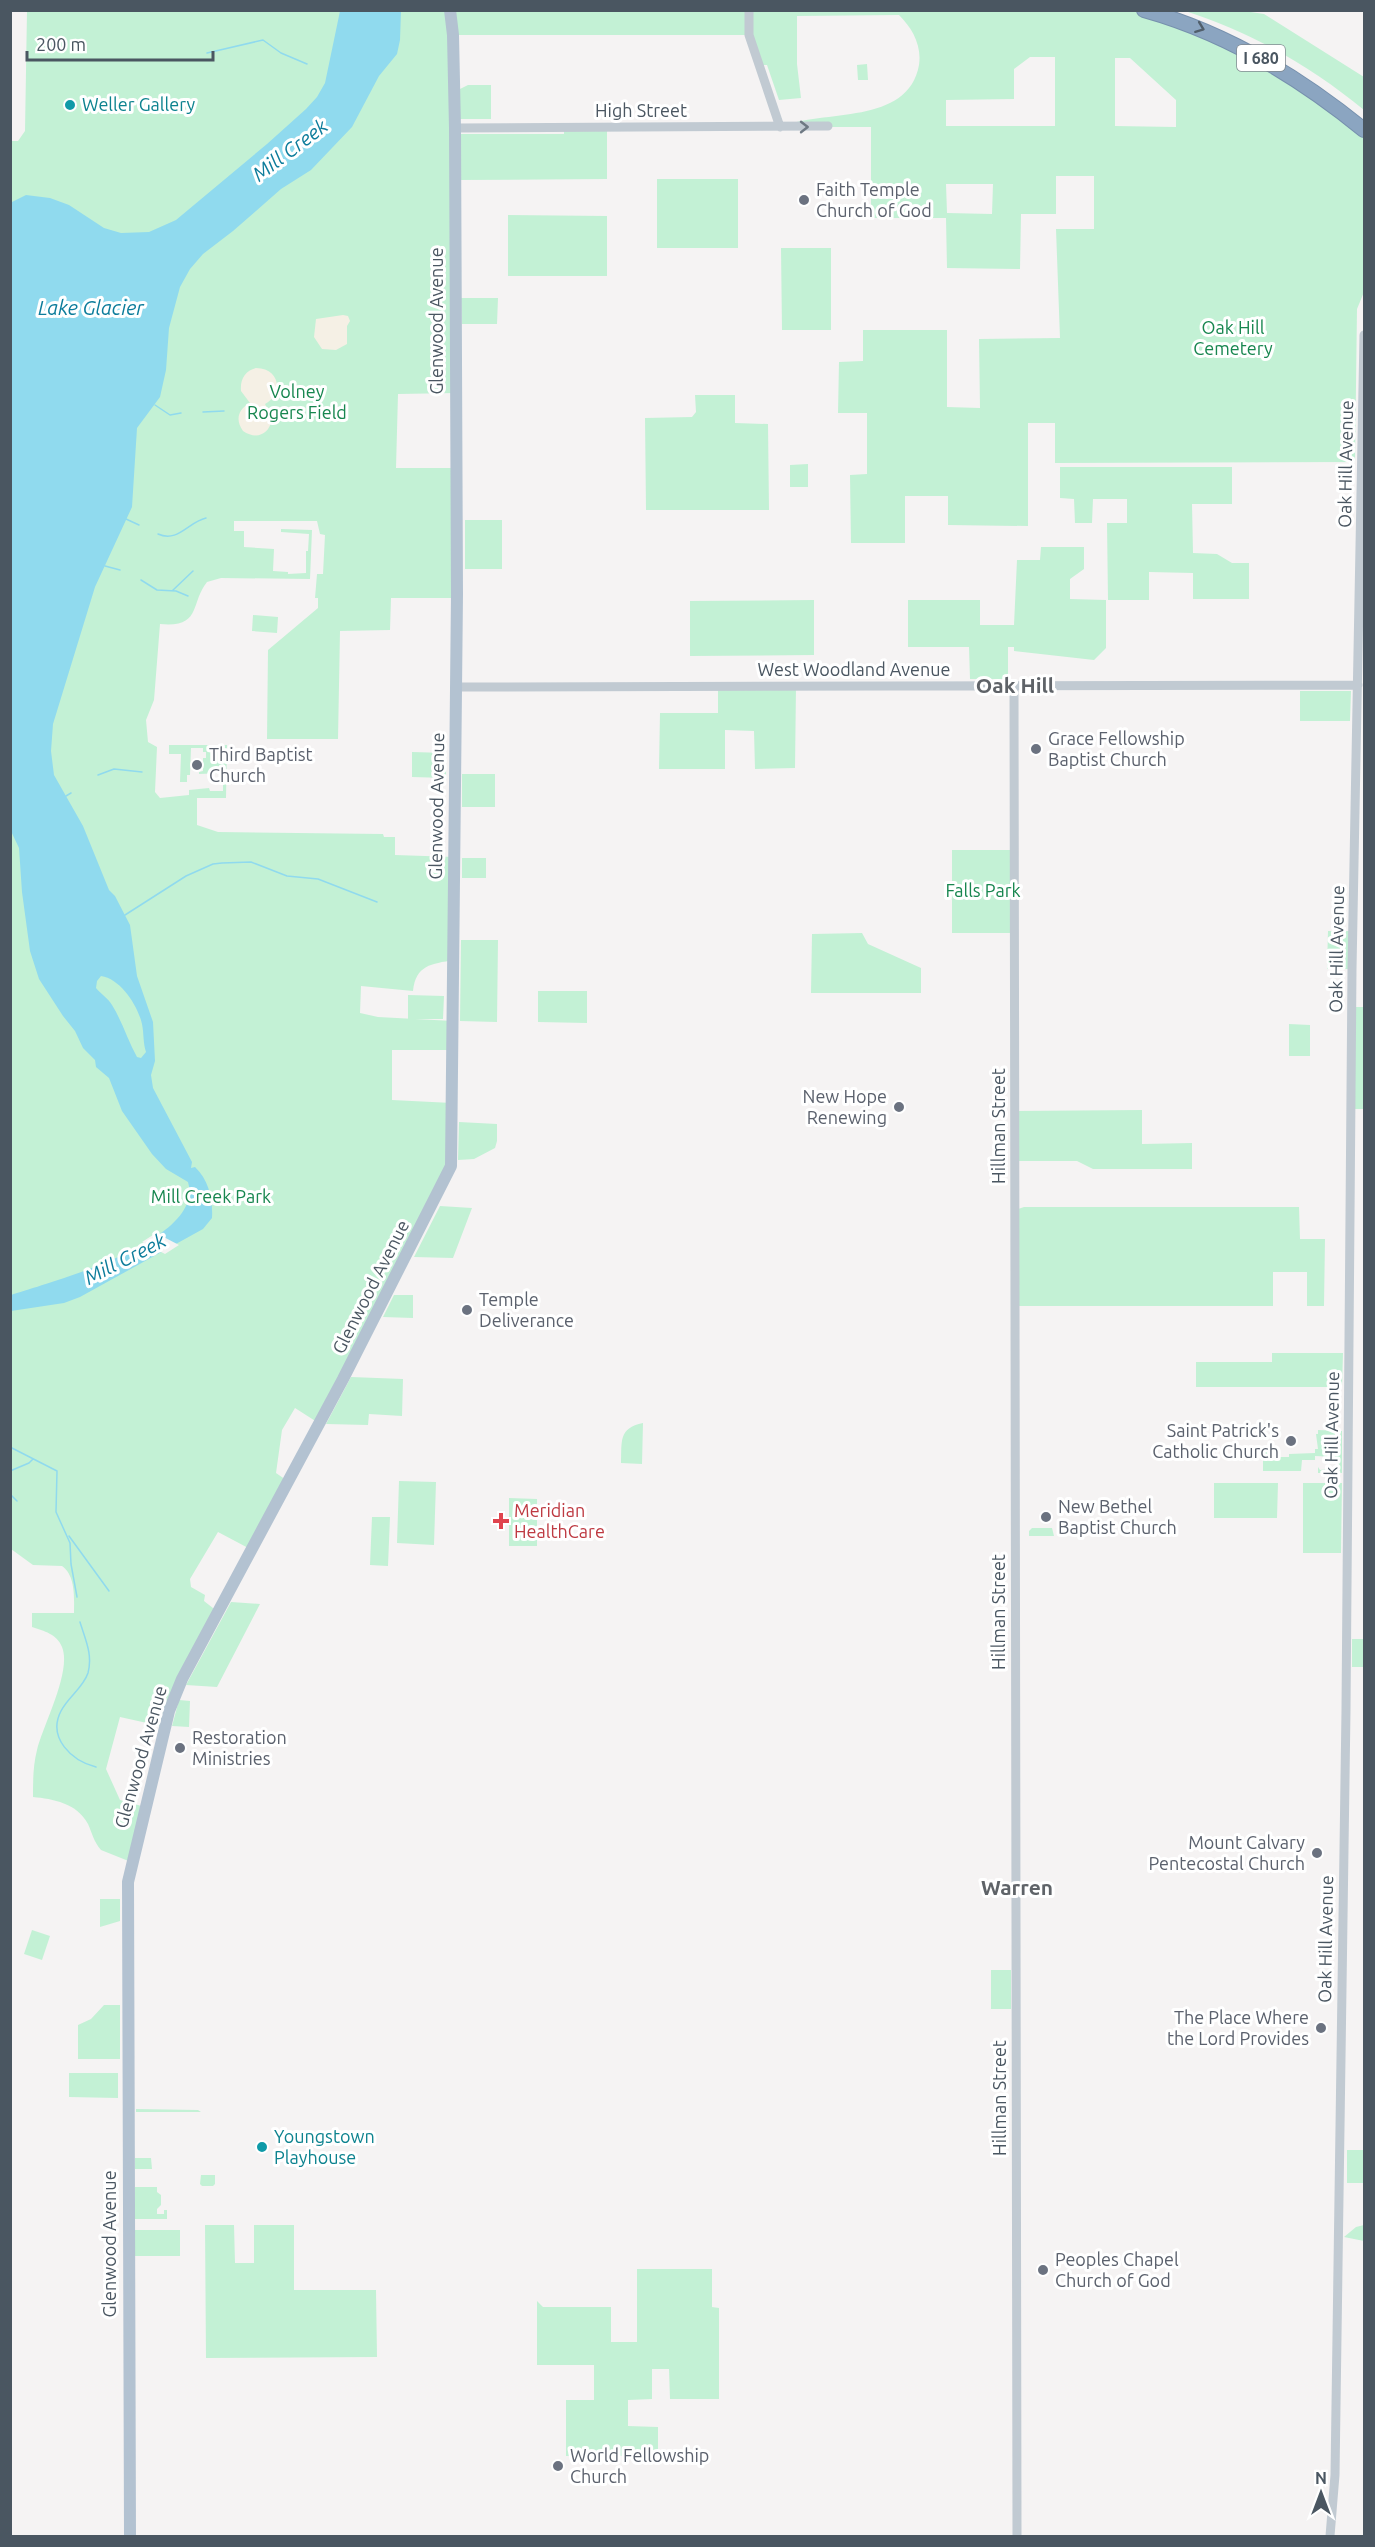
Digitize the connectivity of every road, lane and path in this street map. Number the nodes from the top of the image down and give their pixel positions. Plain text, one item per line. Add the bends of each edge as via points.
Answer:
1 (749, 10) edge
2 (1144, 10) edge
3 (450, 14) edge
4 (828, 126) dead end
5 (780, 127) junction
6 (455, 128) junction
7 (1365, 130) edge
8 (1365, 335) edge
9 (1361, 678) edge
10 (456, 687) junction
11 (1014, 687) junction
12 (130, 2536) edge
13 (1017, 2536) edge
14 (1330, 2536) edge

1 - 5 street via 749,35
2 -> 7 highway, I 680 via 1203,29 1249,51
3 - 6 main road, Glenwood Avenue
5 -> 4 street, High Street
5 - 6 street, High Street
6 - 10 main road, Glenwood Avenue
8 - 9 street, Oak Hill Avenue
9 - 11 street, West Woodland Avenue
9 - 14 street, Oak Hill Avenue via 1352,969 1346,1733 1335,2442
10 - 11 street, West Woodland Avenue
10 - 12 main road, Glenwood Avenue via 450,1172 182,1679 169,1711 129,1871
11 - 13 street, Hillman Street

